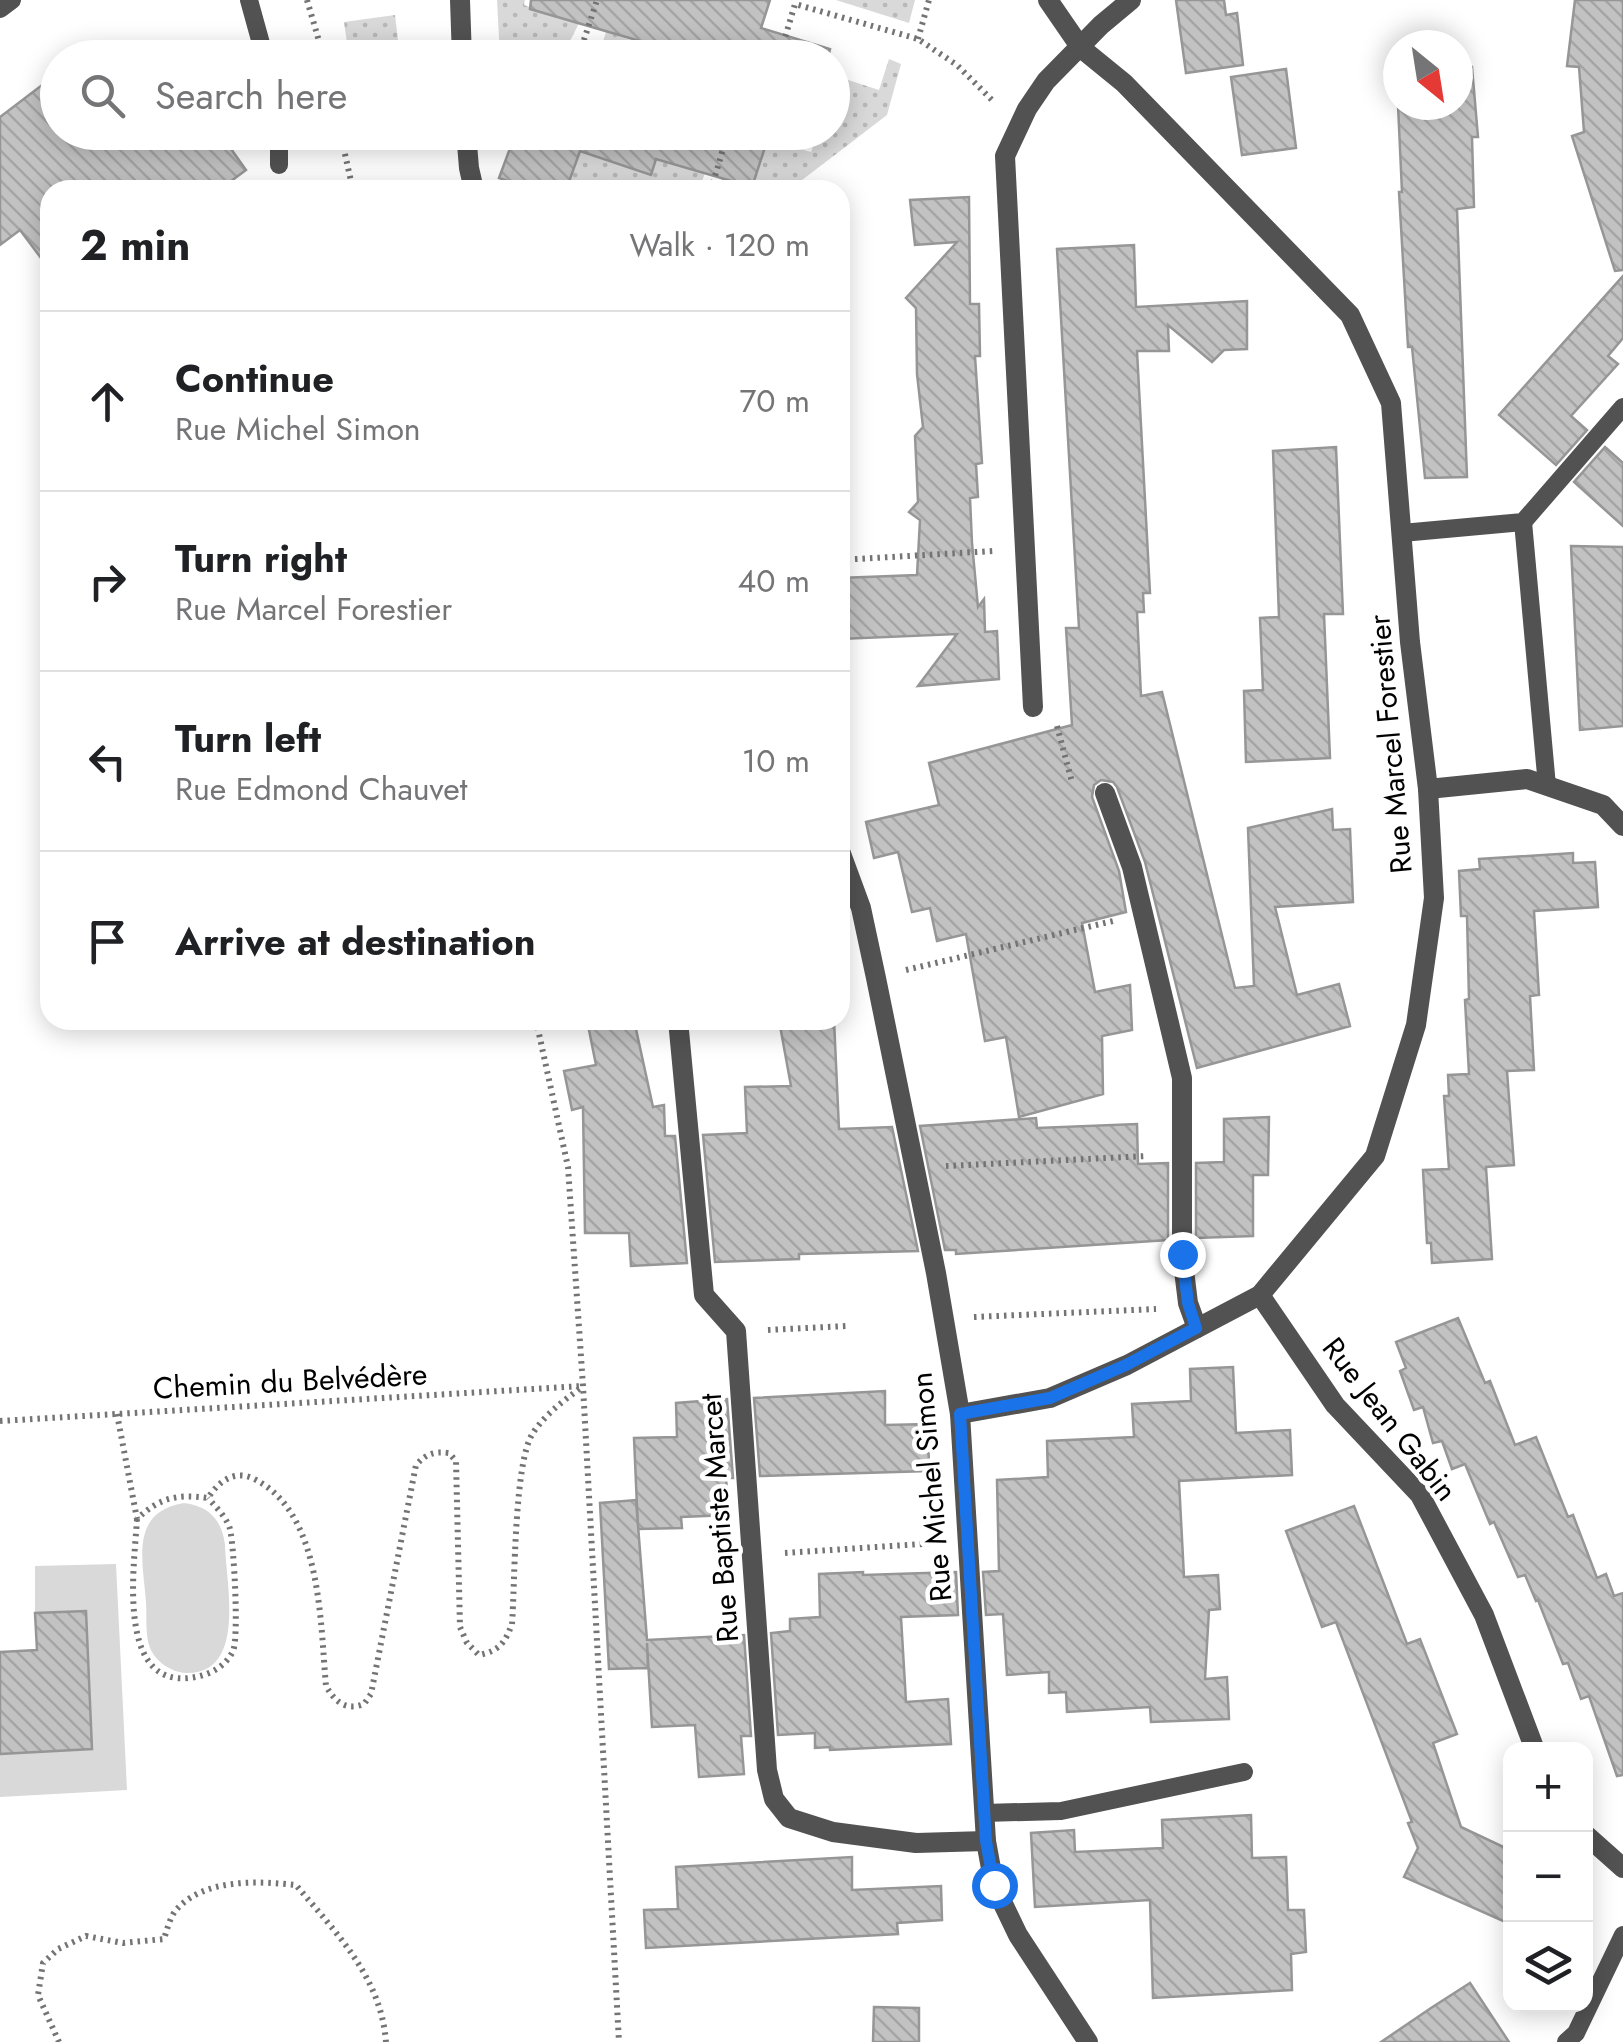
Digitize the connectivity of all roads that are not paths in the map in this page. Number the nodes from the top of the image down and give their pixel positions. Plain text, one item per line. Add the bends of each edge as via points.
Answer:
1 (12, 0) edge
2 (250, 0) edge
3 (460, 0) edge
4 (1048, 0) edge
5 (1130, 0) edge
6 (0, 9) edge
7 (261, 40) edge
8 (461, 40) edge
9 (1081, 48) junction
10 (279, 150) edge
11 (467, 150) edge
12 (280, 165) dead end
13 (471, 180) edge
14 (1623, 407) edge
15 (1523, 522) junction
16 (1402, 533) junction
17 (1033, 707) road end
18 (1547, 786) junction
19 (1428, 789) junction
20 (1105, 793) dead end
21 (1623, 826) edge
22 (850, 878) edge
23 (679, 1030) edge
24 (1260, 1295) junction
25 (1196, 1328) junction
26 (960, 1414) junction
27 (1532, 1742) edge
28 (1244, 1772) dead end
29 (984, 1813) junction
30 (986, 1841) junction
31 (1593, 1841) edge
32 (1623, 1868) edge
33 (1623, 1935) edge
34 (1088, 2042) edge
35 (1566, 2042) edge

1 - 6 lane
2 - 7 lane
3 - 8 street
4 - 9 street, Rue Marcel Forestier
5 - 9 street
9 - 16 street, Rue Marcel Forestier via 1124,83 1350,315 1391,403
9 - 17 street via 1026,109 1006,156
10 - 12 lane
11 - 13 street
14 - 15 lane
15 - 16 lane
15 - 18 lane
16 - 19 street, Rue Marcel Forestier
18 - 19 street via 1527,779
18 - 21 street via 1603,804
19 - 24 street, Rue Marcel Forestier via 1434,898 1416,1025 1375,1156
20 - 25 street via 1132,867 1182,1078 1182,1254
22 - 26 street, Rue Michel Simon via 915,1167
23 - 30 street, Rue Baptiste Marcet via 704,1296 736,1332 766,1770 774,1799 789,1818 834,1832 916,1843
24 - 25 street, Rue Marcel Forestier
24 - 27 street, Rue Jean Gabin via 1335,1405 1420,1494 1484,1615
25 - 26 street, Rue Marcel Forestier via 1050,1398
26 - 29 street, Rue Michel Simon
28 - 29 lane via 1061,1811
29 - 30 street, Rue Michel Simon
30 - 34 street, Rue Michel Simon via 994,1885 1018,1934
31 - 32 street
33 - 35 lane

